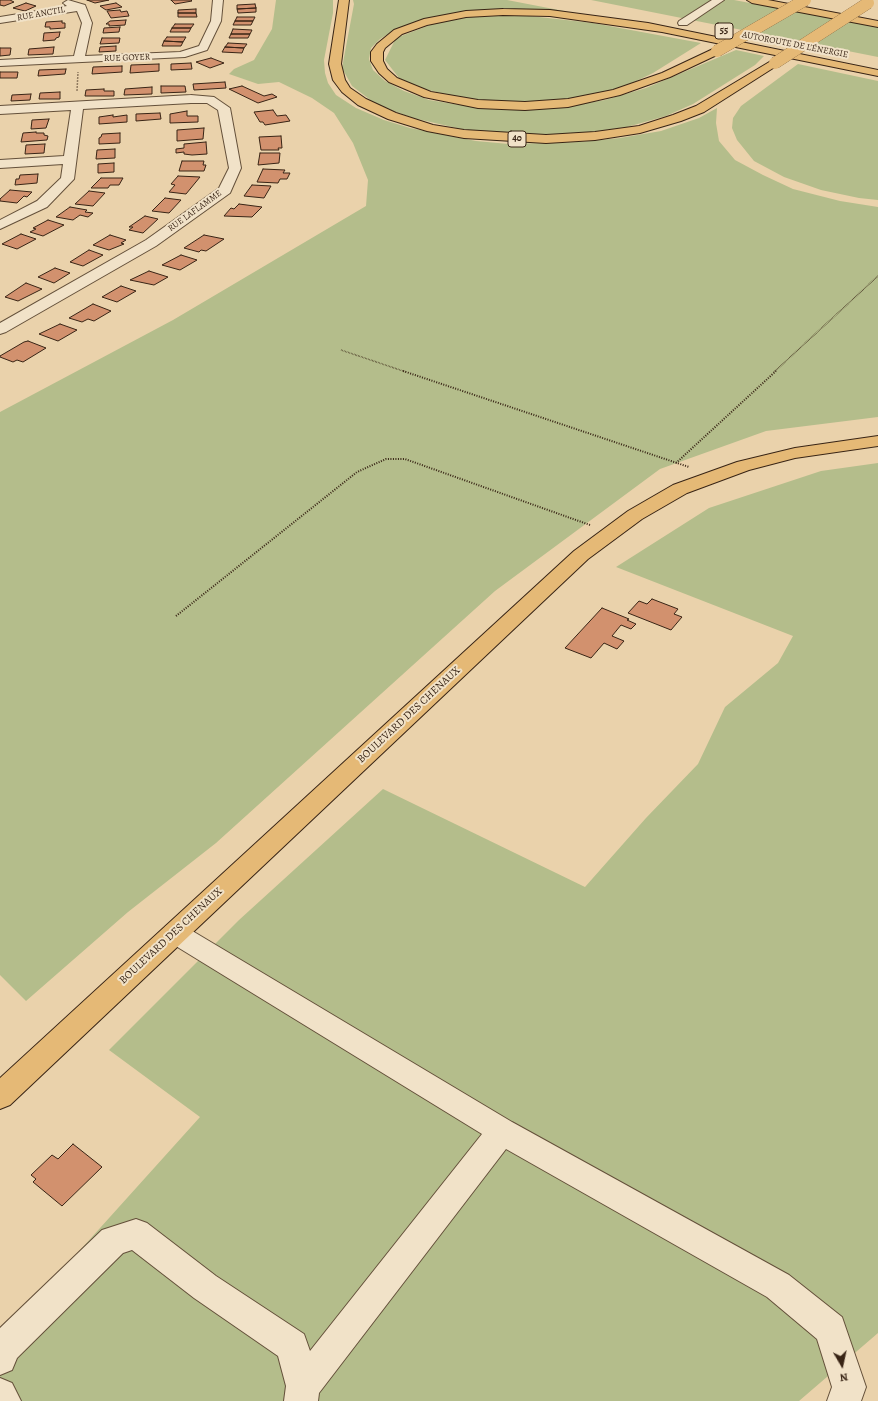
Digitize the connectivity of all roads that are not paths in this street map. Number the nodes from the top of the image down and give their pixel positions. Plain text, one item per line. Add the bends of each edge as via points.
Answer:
1 (56, 0) edge
2 (218, 0) edge
3 (344, 0) edge
4 (719, 0) edge
5 (752, 0) edge
6 (801, 0) edge
7 (804, 0) edge
8 (871, 2) edge
9 (541, 3) dead end
10 (81, 7) junction
11 (878, 14) edge
12 (646, 15) dead end
13 (0, 20) edge
14 (683, 23) junction
15 (878, 24) edge
16 (662, 29) junction
17 (839, 54) dead end
18 (79, 60) junction
19 (0, 63) edge
20 (878, 73) edge
21 (77, 106) junction
22 (0, 110) edge
23 (69, 160) junction
24 (0, 164) edge
25 (0, 225) edge
26 (0, 329) edge
27 (878, 440) edge
28 (175, 933) junction
29 (0, 1096) edge
30 (502, 1131) junction
31 (0, 1358) edge
32 (302, 1393) edge
33 (0, 1395) edge
34 (4, 1401) edge
35 (844, 1401) edge

1 - 10 street
2 - 18 street, RUE GOYER via 216,21 203,48 181,55
3 - 8 main road, 40, bridge via 335,64 337,74 346,90 366,104 416,124 464,134 552,139 640,129 700,109
4 - 14 street
5 - 15 main road
6 - 11 main road
7 - 16 main road, bridge via 717,51 666,75 620,91 568,103 525,106 468,103 428,95 393,80 377,61 380,46 398,32 424,22 466,14 543,13
9 - 16 main road
10 - 13 street, RUE ANCTIL
10 - 18 street via 87,23
12 - 14 main road, AUTOROUTE DE L'ÉNERGIE / 55
14 - 17 main road, AUTOROUTE DE L'ÉNERGIE / 55
16 - 20 main road
18 - 19 street, RUE GOYER
21 - 22 street, RUE LAFLAMME
21 - 23 street
21 - 26 street, RUE LAFLAMME via 210,100 224,108 235,168 225,190 151,243
23 - 24 street
23 - 25 street via 67,179 42,204
27 - 28 main road, BOULEVARD DES CHENAUX via 795,453 743,466 680,489 635,515 581,555
28 - 29 main road, BOULEVARD DES CHENAUX
28 - 30 street
30 - 32 street
30 - 35 street via 778,1286 830,1329 849,1387
31 - 32 street via 2,1349 113,1241 136,1234 205,1287 292,1346
33 - 34 street

